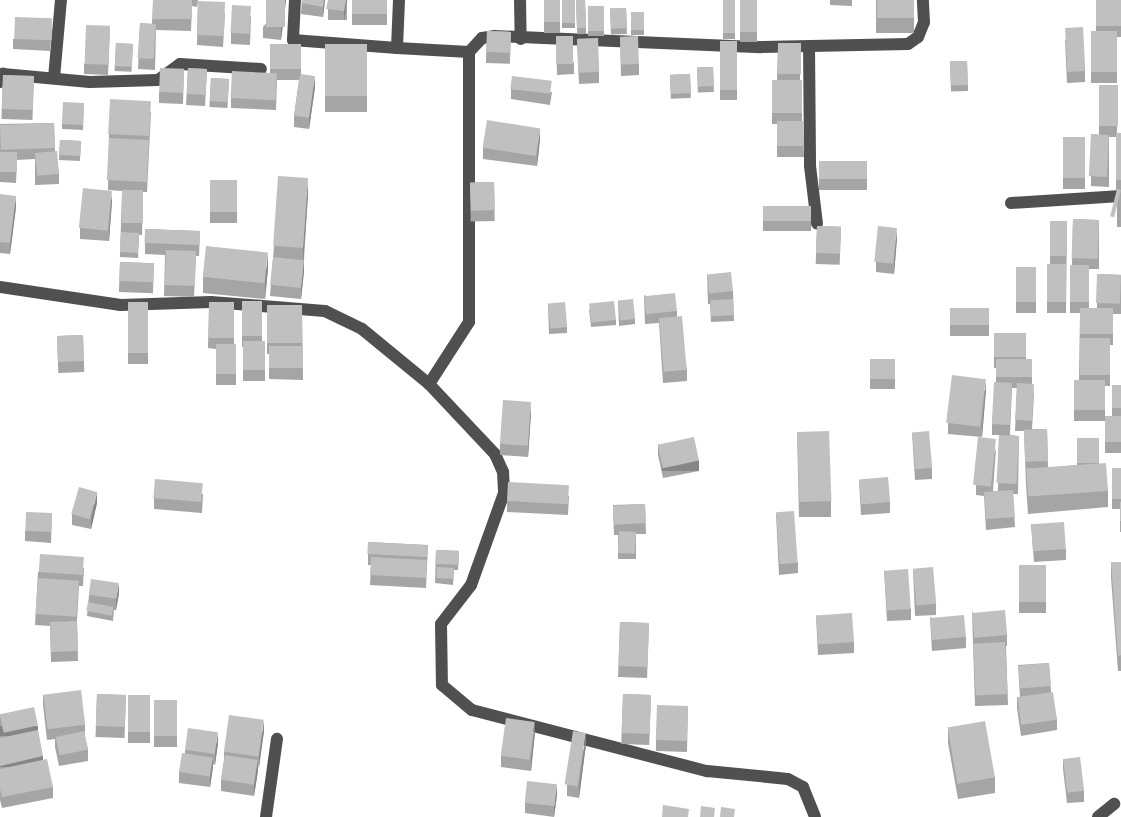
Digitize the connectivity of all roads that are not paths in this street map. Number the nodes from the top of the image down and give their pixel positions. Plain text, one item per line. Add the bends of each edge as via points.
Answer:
1 (61, 0) edge
2 (295, 0) edge
3 (399, 0) edge
4 (520, 0) edge
5 (923, 0) edge
6 (521, 39) junction
7 (809, 46) junction
8 (397, 48) junction
9 (469, 52) junction
10 (261, 69) dead end
11 (54, 78) junction
12 (0, 82) edge
13 (1121, 196) edge
14 (1011, 203) dead end
15 (817, 224) edge
16 (0, 287) edge
17 (429, 384) junction
18 (277, 739) dead end
19 (1114, 804) dead end
20 (266, 817) edge
21 (815, 817) edge
22 (1098, 817) edge

1 - 11 street
2 - 8 street via 293,40
3 - 8 street
4 - 6 street
5 - 7 street via 924,22 918,37 908,44
6 - 7 street
6 - 9 street via 482,38
7 - 15 street via 810,166
8 - 9 street
9 - 17 street via 469,322
10 - 11 street via 180,64 158,80 90,82
11 - 12 street via 3,74
13 - 14 street
16 - 17 street via 121,305 211,302 325,311 362,329
17 - 21 street via 495,454 503,472 504,493 471,585 441,624 442,685 472,710 707,771 788,779 803,787
18 - 20 street
19 - 22 street

